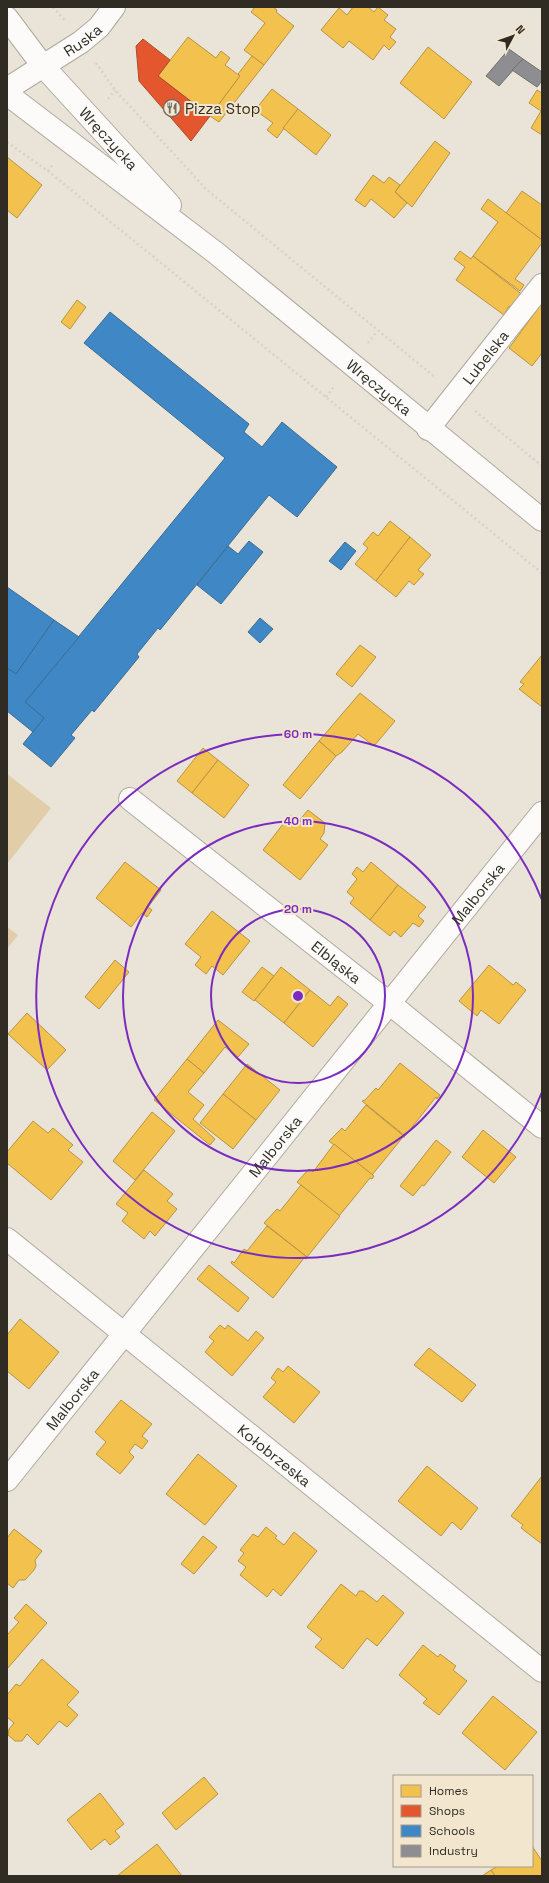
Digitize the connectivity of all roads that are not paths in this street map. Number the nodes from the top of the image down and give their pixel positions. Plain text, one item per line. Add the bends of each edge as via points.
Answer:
1 (114, 7) edge
2 (7, 18) edge
3 (43, 66) junction
4 (7, 89) edge
5 (7, 94) edge
6 (216, 253) junction
7 (542, 285) edge
8 (428, 428) junction
9 (542, 520) edge
10 (130, 799) dead end
11 (542, 812) edge
12 (389, 1003) junction
13 (542, 1127) edge
14 (7, 1239) edge
15 (126, 1333) junction
16 (7, 1480) edge
17 (542, 1671) edge

1 - 3 street, Ruska via 99,26 81,42
2 - 3 street, Wręczycka
3 - 4 street, Ruska
3 - 6 street, Wręczycka
5 - 6 street, Wręczycka
6 - 8 street, Wręczycka
7 - 8 street, Lubelska
8 - 9 street, Wręczycka
10 - 12 street, Elbląska
11 - 12 street, Malborska
12 - 13 street, Elbląska
12 - 15 street, Malborska
14 - 15 street, Kołobrzeska
15 - 16 street, Malborska
15 - 17 street, Kołobrzeska

